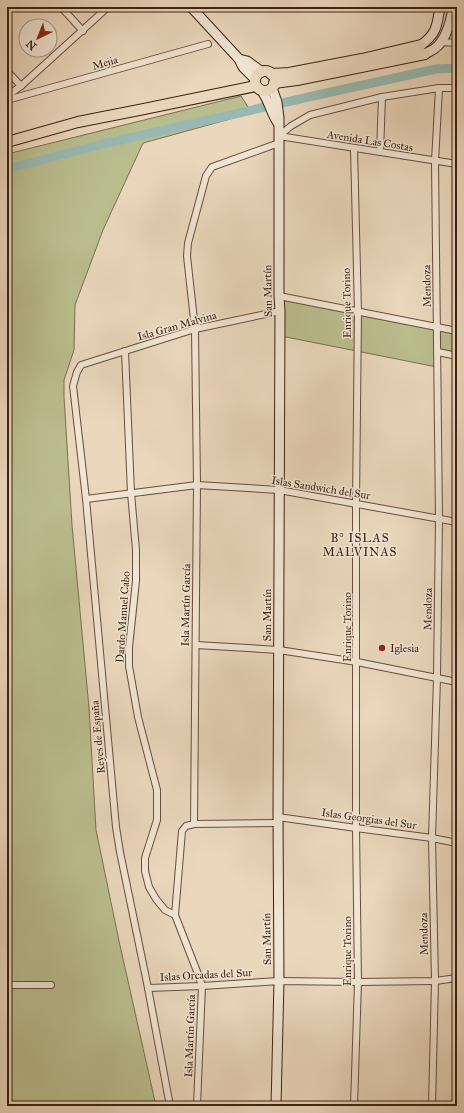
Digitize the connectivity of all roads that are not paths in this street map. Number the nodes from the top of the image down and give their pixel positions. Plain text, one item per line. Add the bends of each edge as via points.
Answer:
1 (61, 7) edge
2 (108, 7) edge
3 (191, 7) edge
4 (440, 7) edge
5 (453, 7) edge
6 (83, 31) junction
7 (440, 42) junction
8 (457, 43) edge
9 (208, 44) dead end
10 (423, 49) junction
11 (7, 70) edge
12 (265, 85) junction
13 (21, 86) junction
14 (439, 88) junction
15 (457, 88) edge
16 (7, 96) edge
17 (382, 97) junction
18 (7, 100) edge
19 (7, 136) edge
20 (279, 140) junction
21 (7, 142) edge
22 (354, 148) junction
23 (380, 152) junction
24 (435, 161) junction
25 (457, 164) edge
26 (279, 296) junction
27 (280, 311) junction
28 (358, 311) junction
29 (438, 327) junction
30 (195, 329) junction
31 (457, 331) edge
32 (125, 351) junction
33 (438, 352) junction
34 (457, 356) edge
35 (81, 365) joint
36 (197, 485) junction
37 (279, 490) junction
38 (131, 493) junction
39 (86, 499) junction
40 (356, 504) junction
41 (439, 519) junction
42 (457, 522) edge
43 (196, 645) junction
44 (279, 650) junction
45 (357, 662) junction
46 (437, 678) junction
47 (457, 682) edge
48 (278, 820) junction
49 (194, 824) junction
50 (356, 828) junction
51 (432, 838) junction
52 (457, 843) edge
53 (175, 915) junction
54 (457, 978) edge
55 (280, 981) junction
56 (435, 981) junction
57 (358, 982) junction
58 (7, 985) edge
59 (51, 985) dead end
60 (202, 986) junction
61 (148, 988) junction
62 (170, 1106) edge
63 (197, 1106) edge
64 (276, 1106) edge
65 (354, 1106) edge
66 (432, 1106) edge

1 - 6 street
2 - 6 street
3 - 12 main road via 239,59 247,61
4 - 10 main road via 437,27
5 - 7 main road via 446,32
6 - 13 street
7 - 8 street
7 - 10 main road via 435,49
9 - 18 street, Mejia
10 - 12 main road via 289,73
11 - 13 street
12 - 19 main road via 106,111
12 - 20 main road, San Martín via 278,124
12 - 21 main road via 78,122
13 - 16 street
14 - 15 street
14 - 17 street
14 - 24 street, Mendoza
17 - 20 street via 310,115 290,126
17 - 23 street
20 - 22 street, Avenida Las Costas
20 - 26 main road, San Martín
20 - 30 street, Isla Martín García via 212,168 206,176 188,243 187,256
22 - 23 street, Avenida Las Costas
22 - 28 street, Enrique Torino
23 - 24 street, Avenida Las Costas
24 - 25 street, Avenida Las Costas
24 - 29 street, Mendoza
26 - 27 main road, San Martín
26 - 28 street
27 - 30 street, Isla Gran Malvina
27 - 37 main road, San Martín
28 - 29 street
28 - 40 street, Enrique Torino
29 - 31 street
29 - 33 street, Mendoza
30 - 32 street, Isla Gran Malvina
30 - 36 street, Isla Martín García
32 - 35 street, Isla Gran Malvina
32 - 38 street, Dardo Manuel Cabo
33 - 34 street
33 - 41 street, Mendoza
35 - 39 street, Reyes de España via 74,386
36 - 37 street, Islas Sandwich del Sur
36 - 38 street, Islas Sandwich del Sur
36 - 43 street, Isla Martín García
37 - 40 street, Islas Sandwich del Sur
37 - 44 main road, San Martín
38 - 39 street, Islas Sandwich del Sur
38 - 53 street, Dardo Manuel Cabo via 136,581 129,666 138,717 157,790 157,820 145,858 145,871 149,887 156,899 165,910
39 - 61 street, Reyes de España via 116,827
40 - 41 street, Islas Sandwich del Sur
40 - 45 street, Enrique Torino
41 - 42 street, Islas Sandwich del Sur
41 - 46 street, Mendoza
43 - 44 street
43 - 49 street, Isla Martín García
44 - 45 street
44 - 48 main road, San Martín
45 - 46 street
45 - 50 street, Enrique Torino
46 - 47 street
46 - 51 street, Mendoza
48 - 49 street, Islas Georgias del Sur
48 - 50 street, Islas Georgias del Sur
48 - 55 main road, San Martín
49 - 53 street, Isla Martín García via 186,826 182,831
50 - 51 street, Islas Georgias del Sur
50 - 57 street, Enrique Torino
51 - 52 street, Islas Georgias del Sur
51 - 56 street, Mendoza
53 - 60 street, Isla Martín García
54 - 56 street, Islas Orcadas del Sur
55 - 57 street, Islas Orcadas del Sur
55 - 60 street, Islas Orcadas del Sur
55 - 64 main road, San Martín
56 - 57 street, Islas Orcadas del Sur
56 - 66 street, Mendoza
57 - 65 street, Enrique Torino
58 - 59 street
60 - 61 street, Islas Orcadas del Sur
60 - 63 street, Isla Martín García
61 - 62 street, Reyes de España

